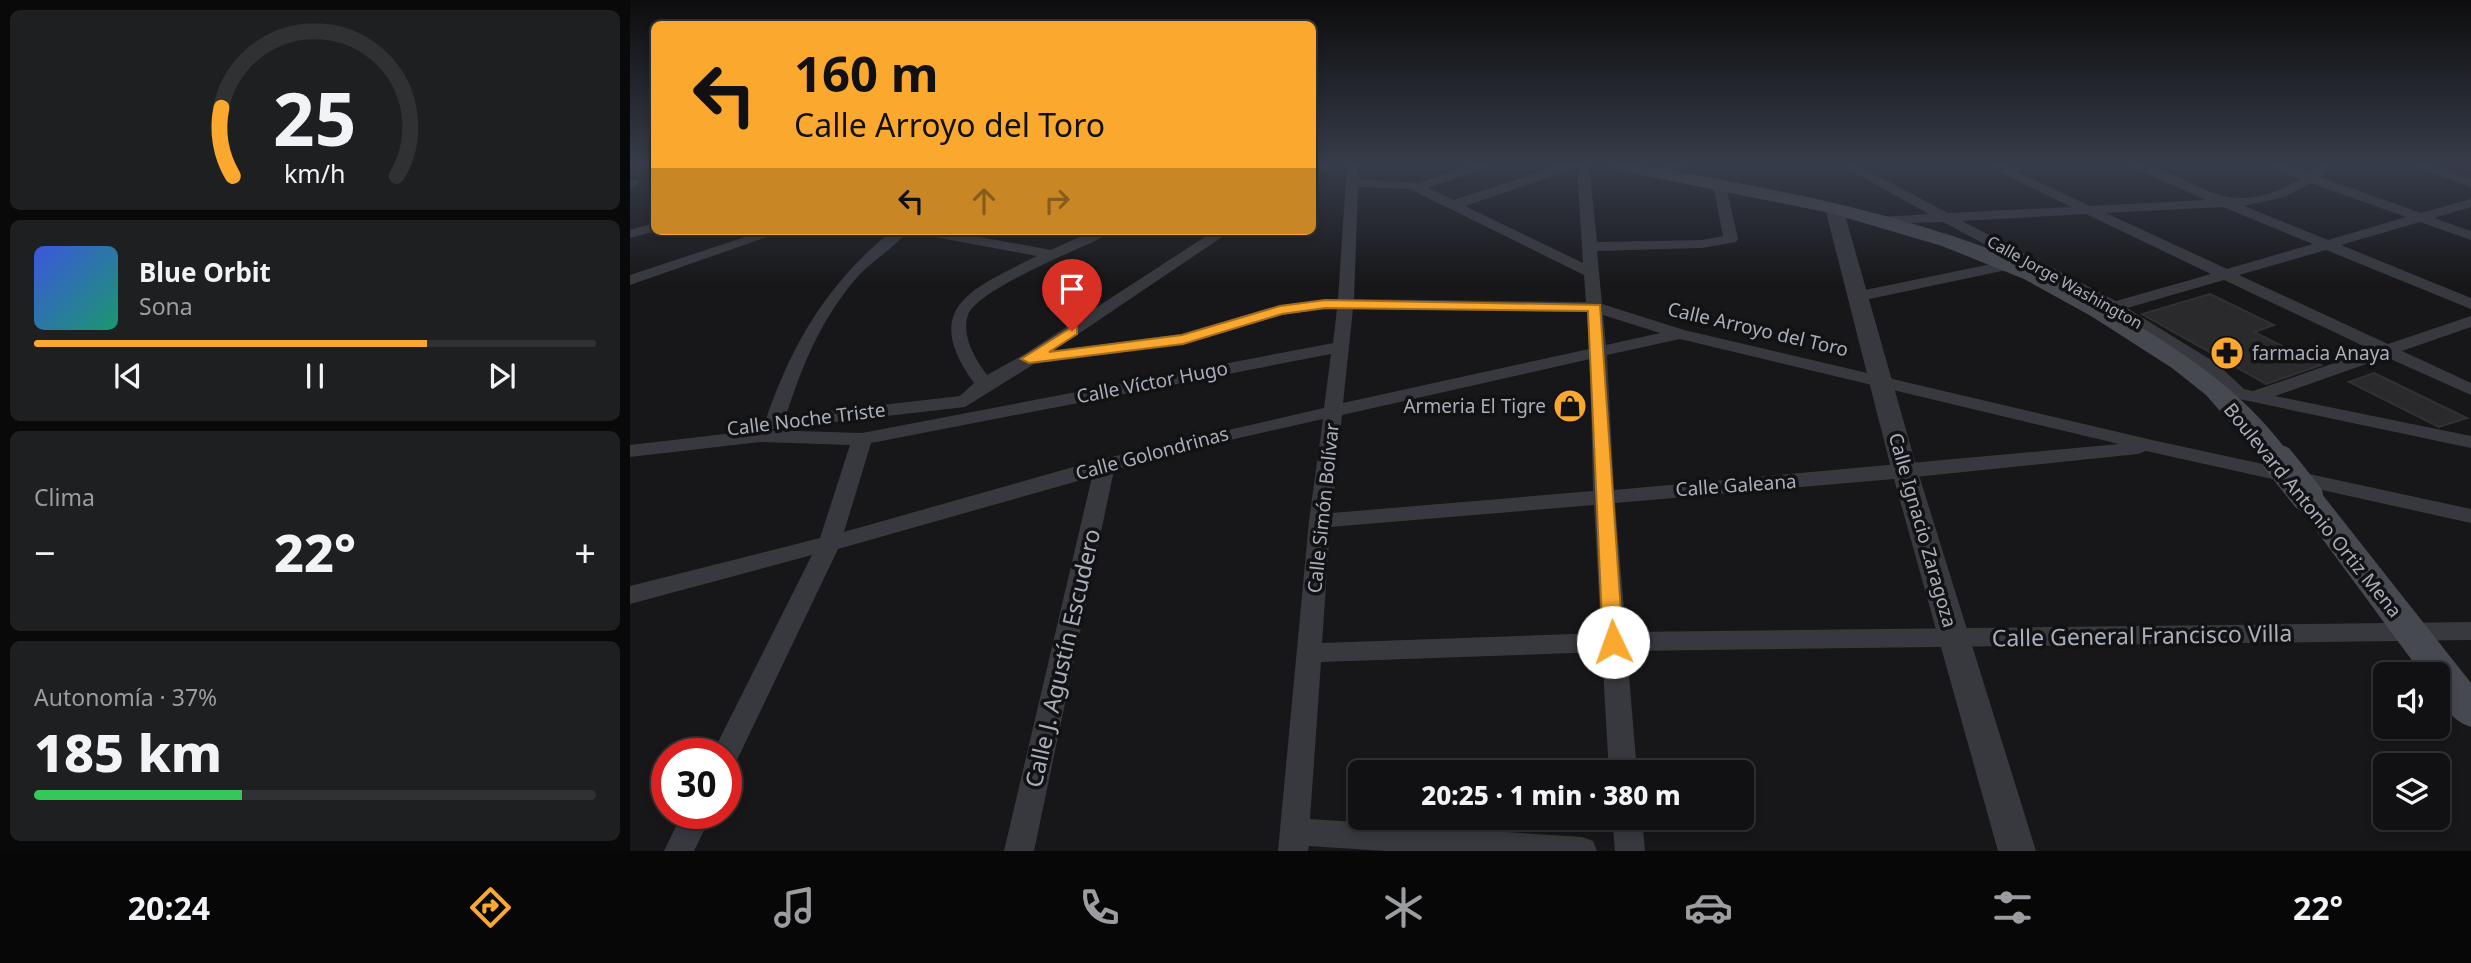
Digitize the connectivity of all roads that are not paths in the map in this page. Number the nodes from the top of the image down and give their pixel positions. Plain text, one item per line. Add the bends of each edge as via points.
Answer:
1 (1351, 205) edge
2 (1454, 205) edge
3 (1585, 205) edge
4 (1725, 205) edge
5 (1818, 205) edge
6 (1921, 205) edge
7 (2079, 205) edge
8 (2177, 205) edge
9 (2228, 205) edge
10 (2385, 205) edge
11 (2465, 205) edge
12 (1834, 208) junction
13 (2086, 208) junction
14 (2420, 217) junction
15 (1946, 218) junction
16 (1881, 221) junction
17 (651, 228) edge
18 (630, 233) edge
19 (765, 235) edge
20 (896, 235) edge
21 (946, 235) edge
22 (1094, 235) edge
23 (1218, 235) edge
24 (2471, 236) edge
25 (2327, 245) junction
26 (1588, 247) junction
27 (1055, 255) junction
28 (2011, 265) junction
29 (1590, 272) junction
30 (2225, 275) junction
31 (630, 279) edge
32 (1860, 296) junction
33 (1346, 303) junction
34 (2471, 304) edge
35 (1595, 307) junction
36 (2106, 309) junction
37 (2471, 321) edge
38 (1680, 334) junction
39 (1340, 347) junction
40 (1598, 350) junction
41 (2388, 351) junction
42 (1029, 359) junction
43 (1880, 379) junction
44 (984, 384) junction
45 (2471, 390) edge
46 (2226, 391) junction
47 (2256, 396) junction
48 (965, 409) junction
49 (1333, 409) junction
50 (767, 430) junction
51 (862, 439) junction
52 (630, 440) edge
53 (2471, 442) edge
54 (2152, 446) junction
55 (630, 451) edge
56 (1105, 464) junction
57 (1905, 472) junction
58 (1604, 495) junction
59 (2471, 516) edge
60 (1320, 521) junction
61 (831, 542) junction
62 (630, 595) edge
63 (2471, 631) edge
64 (2412, 632) junction
65 (1955, 638) junction
66 (1613, 642) junction
67 (1309, 653) junction
68 (2471, 711) edge
69 (734, 738) edge
70 (1622, 760) edge
71 (690, 829) edge
72 (1628, 830) edge
73 (1293, 841) edge
74 (679, 851) edge
75 (1019, 851) edge
76 (1582, 851) edge
77 (1630, 851) edge
78 (2017, 851) edge

1 - 33 street, Calle Simón Bolívar
2 - 29 street
3 - 26 street
4 - 26 street via 1733,236 1728,240
5 - 12 main road, Boulevard Antonio Ortiz Mena
6 - 15 street, Calle Jorge Washington
7 - 13 street
8 - 13 street
9 - 25 street
10 - 14 street
11 - 14 street
12 - 16 main road, Boulevard Antonio Ortiz Mena
12 - 32 street, Calle Ignacio Zaragoza
13 - 15 street
13 - 30 street
14 - 24 street
14 - 25 street
15 - 16 street
15 - 36 street, Calle Jorge Washington
16 - 28 main road, Boulevard Antonio Ortiz Mena
17 - 18 street
19 - 31 street
20 - 50 street via 847,279 818,314
21 - 27 street
22 - 27 street
23 - 42 street
25 - 30 street
25 - 34 street
26 - 29 street
27 - 44 street via 984,289 965,306 959,342
28 - 32 street
28 - 36 main road, Boulevard Antonio Ortiz Mena
29 - 35 street
30 - 36 street
30 - 41 street
32 - 43 street, Calle Ignacio Zaragoza
33 - 35 street, Calle Arroyo del Toro
33 - 39 street, Calle Simón Bolívar
33 - 42 street, Calle Arroyo del Toro via 1280,310 1170,342
35 - 38 street, Calle Arroyo del Toro
35 - 40 street
36 - 46 main road, Boulevard Antonio Ortiz Mena
37 - 41 street
38 - 40 street, Calle Golondrinas
38 - 43 street, Calle Arroyo del Toro
39 - 48 street, Calle Víctor Hugo
39 - 49 street, Calle Simón Bolívar
40 - 49 street, Calle Golondrinas
40 - 58 street
41 - 45 street
41 - 47 street
42 - 44 street
43 - 54 street, Calle Arroyo del Toro
43 - 57 street, Calle Ignacio Zaragoza
44 - 48 street
46 - 47 street
46 - 64 main road, Boulevard Antonio Ortiz Mena, bridge
47 - 53 street
48 - 50 street, Calle Noche Triste
48 - 51 street
49 - 56 street, Calle Golondrinas
49 - 60 street, Calle Simón Bolívar
50 - 51 street
50 - 52 street, Calle Noche Triste
50 - 55 street
51 - 61 street
54 - 57 street, Calle Galeana
54 - 59 street, Calle Arroyo del Toro
56 - 61 street, Calle Golondrinas
56 - 75 street, Calle J. Agustín Escudero
57 - 58 street, Calle Galeana
57 - 65 street, Calle Ignacio Zaragoza
58 - 60 street, Calle Galeana
58 - 66 street
60 - 67 street, Calle Simón Bolívar
61 - 62 street, Calle Golondrinas
61 - 69 street
63 - 64 street, Calle General Francisco Villa
64 - 65 street, Calle General Francisco Villa
64 - 68 main road, Boulevard Antonio Ortiz Mena
65 - 66 street, Calle General Francisco Villa
65 - 78 street, Calle Ignacio Zaragoza
66 - 67 street, Calle General Francisco Villa
66 - 70 street
67 - 73 street, Calle Simón Bolívar
71 - 74 street
72 - 77 street
73 - 76 street

